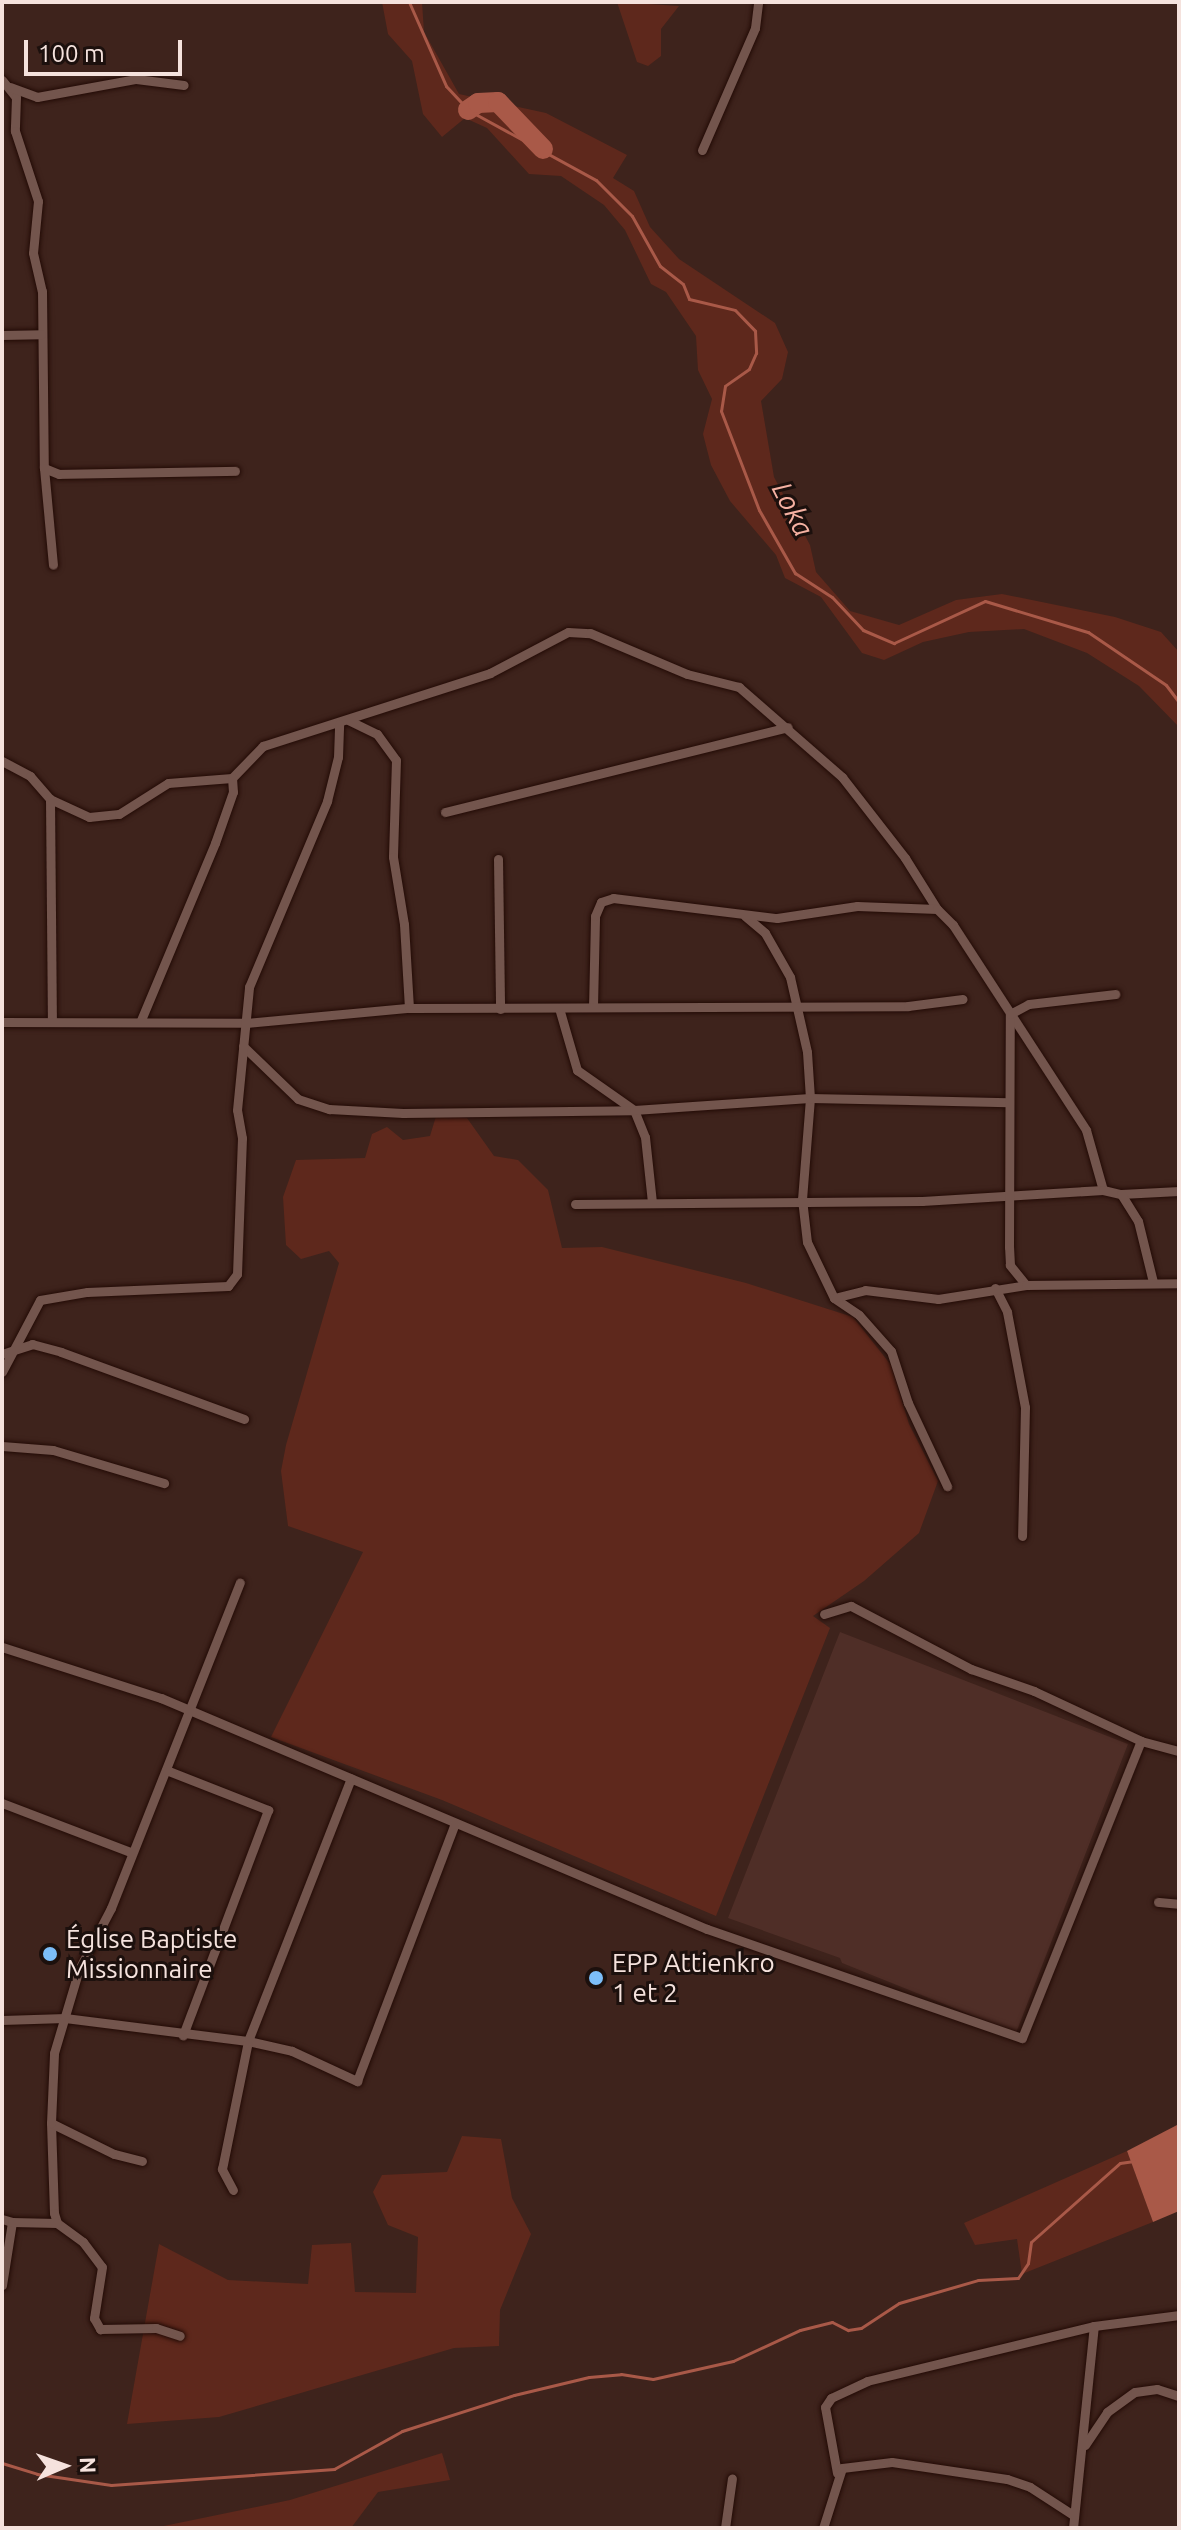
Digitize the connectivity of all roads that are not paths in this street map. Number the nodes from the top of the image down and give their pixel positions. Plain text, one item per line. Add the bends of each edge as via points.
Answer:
1 (758, 2) edge
2 (6, 83) edge
3 (184, 85) dead end
4 (37, 97) junction
5 (17, 114) junction
6 (702, 150) dead end
7 (41, 334) junction
8 (2, 335) edge
9 (44, 468) junction
10 (235, 471) dead end
11 (53, 565) dead end
12 (344, 722) junction
13 (788, 727) junction
14 (2, 761) edge
15 (232, 778) junction
16 (50, 799) junction
17 (445, 812) dead end
18 (498, 859) dead end
19 (937, 909) junction
20 (745, 916) junction
21 (1115, 994) dead end
22 (963, 999) dead end
23 (797, 1004) junction
24 (593, 1007) junction
25 (409, 1008) junction
26 (559, 1008) junction
27 (500, 1009) junction
28 (1010, 1014) junction
29 (141, 1020) junction
30 (2, 1022) edge
31 (52, 1022) junction
32 (246, 1023) junction
33 (243, 1046) junction
34 (810, 1098) junction
35 (1008, 1102) junction
36 (634, 1110) junction
37 (1103, 1190) junction
38 (1179, 1191) edge
39 (1121, 1194) junction
40 (1010, 1196) junction
41 (802, 1199) junction
42 (652, 1202) junction
43 (575, 1204) dead end
44 (1153, 1282) junction
45 (1179, 1283) edge
46 (1026, 1285) junction
47 (995, 1288) junction
48 (834, 1298) junction
49 (16, 1348) junction
50 (2, 1354) edge
51 (2, 1372) edge
52 (244, 1419) dead end
53 (2, 1446) edge
54 (164, 1483) dead end
55 (947, 1486) dead end
56 (1022, 1536) dead end
57 (240, 1583) dead end
58 (824, 1614) dead end
59 (2, 1647) edge
60 (190, 1714) junction
61 (1141, 1741) junction
62 (1179, 1751) edge
63 (166, 1770) junction
64 (351, 1778) junction
65 (2, 1803) edge
66 (455, 1823) junction
67 (130, 1852) junction
68 (1158, 1902) dead end
69 (1179, 1904) edge
70 (65, 2018) junction
71 (2, 2020) edge
72 (183, 2035) junction
73 (248, 2041) junction
74 (51, 2123) junction
75 (142, 2161) dead end
76 (233, 2190) dead end
77 (7, 2221) edge
78 (57, 2223) junction
79 (2, 2285) edge
80 (1179, 2315) edge
81 (1094, 2326) junction
82 (180, 2336) dead end
83 (1179, 2396) edge
84 (1079, 2469) junction
85 (837, 2473) junction
86 (732, 2478) dead end
87 (1073, 2515) junction
88 (725, 2528) edge
89 (823, 2528) edge
90 (1073, 2528) edge

1 - 6 street via 755,28
2 - 4 street
2 - 5 street
3 - 4 street via 136,79
4 - 5 street
5 - 7 street via 15,131 38,201 33,253 42,291
7 - 8 street
7 - 9 street
9 - 10 street via 59,474
9 - 11 street
12 - 13 street via 490,673 568,632 579,632 687,674 739,687
12 - 15 street via 263,746
12 - 25 street via 377,734 396,760 393,857
12 - 32 street via 327,801 249,987
13 - 17 street
13 - 19 street via 842,777
14 - 16 street via 20,768
15 - 16 street via 168,783 119,814 102,816 89,817
15 - 29 street via 233,792 215,843
16 - 31 street
18 - 27 street
19 - 20 street via 857,906 777,918
19 - 28 street
20 - 23 street via 765,933 790,977
20 - 24 street via 613,898 601,902 595,916
21 - 28 street via 1029,1004
22 - 23 street via 908,1006
23 - 24 street
23 - 34 street
24 - 26 street
25 - 27 street
25 - 32 street
26 - 27 street
26 - 36 street via 577,1070
28 - 35 street
28 - 37 street via 1086,1130
29 - 31 street
29 - 32 street
30 - 31 street
32 - 33 street
33 - 36 street via 298,1099 329,1109
33 - 49 street via 237,1110 242,1152 237,1274 228,1286 87,1292 40,1300
34 - 35 street
34 - 36 street
34 - 41 street
35 - 40 street
36 - 42 street via 645,1137
37 - 39 street
37 - 40 street
38 - 39 street
39 - 44 street via 1138,1221
40 - 41 street
40 - 46 street via 1010,1265
41 - 42 street
41 - 48 street via 807,1242
42 - 43 street
44 - 45 street
44 - 46 street
46 - 47 street
47 - 48 street via 938,1299 893,1290
47 - 56 street via 1007,1312 1025,1407
48 - 55 street via 859,1315 891,1351 908,1403
49 - 50 street
49 - 51 street
49 - 52 street via 32,1344 96,1361
53 - 54 street via 53,1450
57 - 60 street
58 - 61 street via 851,1606 971,1669 1034,1691
59 - 60 street via 161,1698
60 - 63 street
60 - 64 street
61 - 62 street
61 - 66 street via 1022,2038 749,1945
63 - 67 street
63 - 72 street via 268,1810
64 - 66 street
64 - 73 street
65 - 67 street
66 - 73 street via 357,2081 292,2051
67 - 70 street via 111,1908 79,1969
68 - 69 street
70 - 71 street
70 - 72 street
70 - 74 street via 50,2072
72 - 73 street
73 - 76 street via 222,2169
74 - 75 street via 114,2154
74 - 78 street
77 - 78 street
77 - 79 street
78 - 82 street via 83,2242 102,2267 94,2318 100,2329 156,2328
80 - 81 street
81 - 84 street
81 - 85 street via 904,2370 831,2398 825,2407
83 - 84 street via 1157,2389 1123,2400 1086,2440
84 - 87 street
85 - 87 street via 847,2466 892,2462 931,2465 1030,2487
85 - 89 street
86 - 88 street
87 - 90 street

